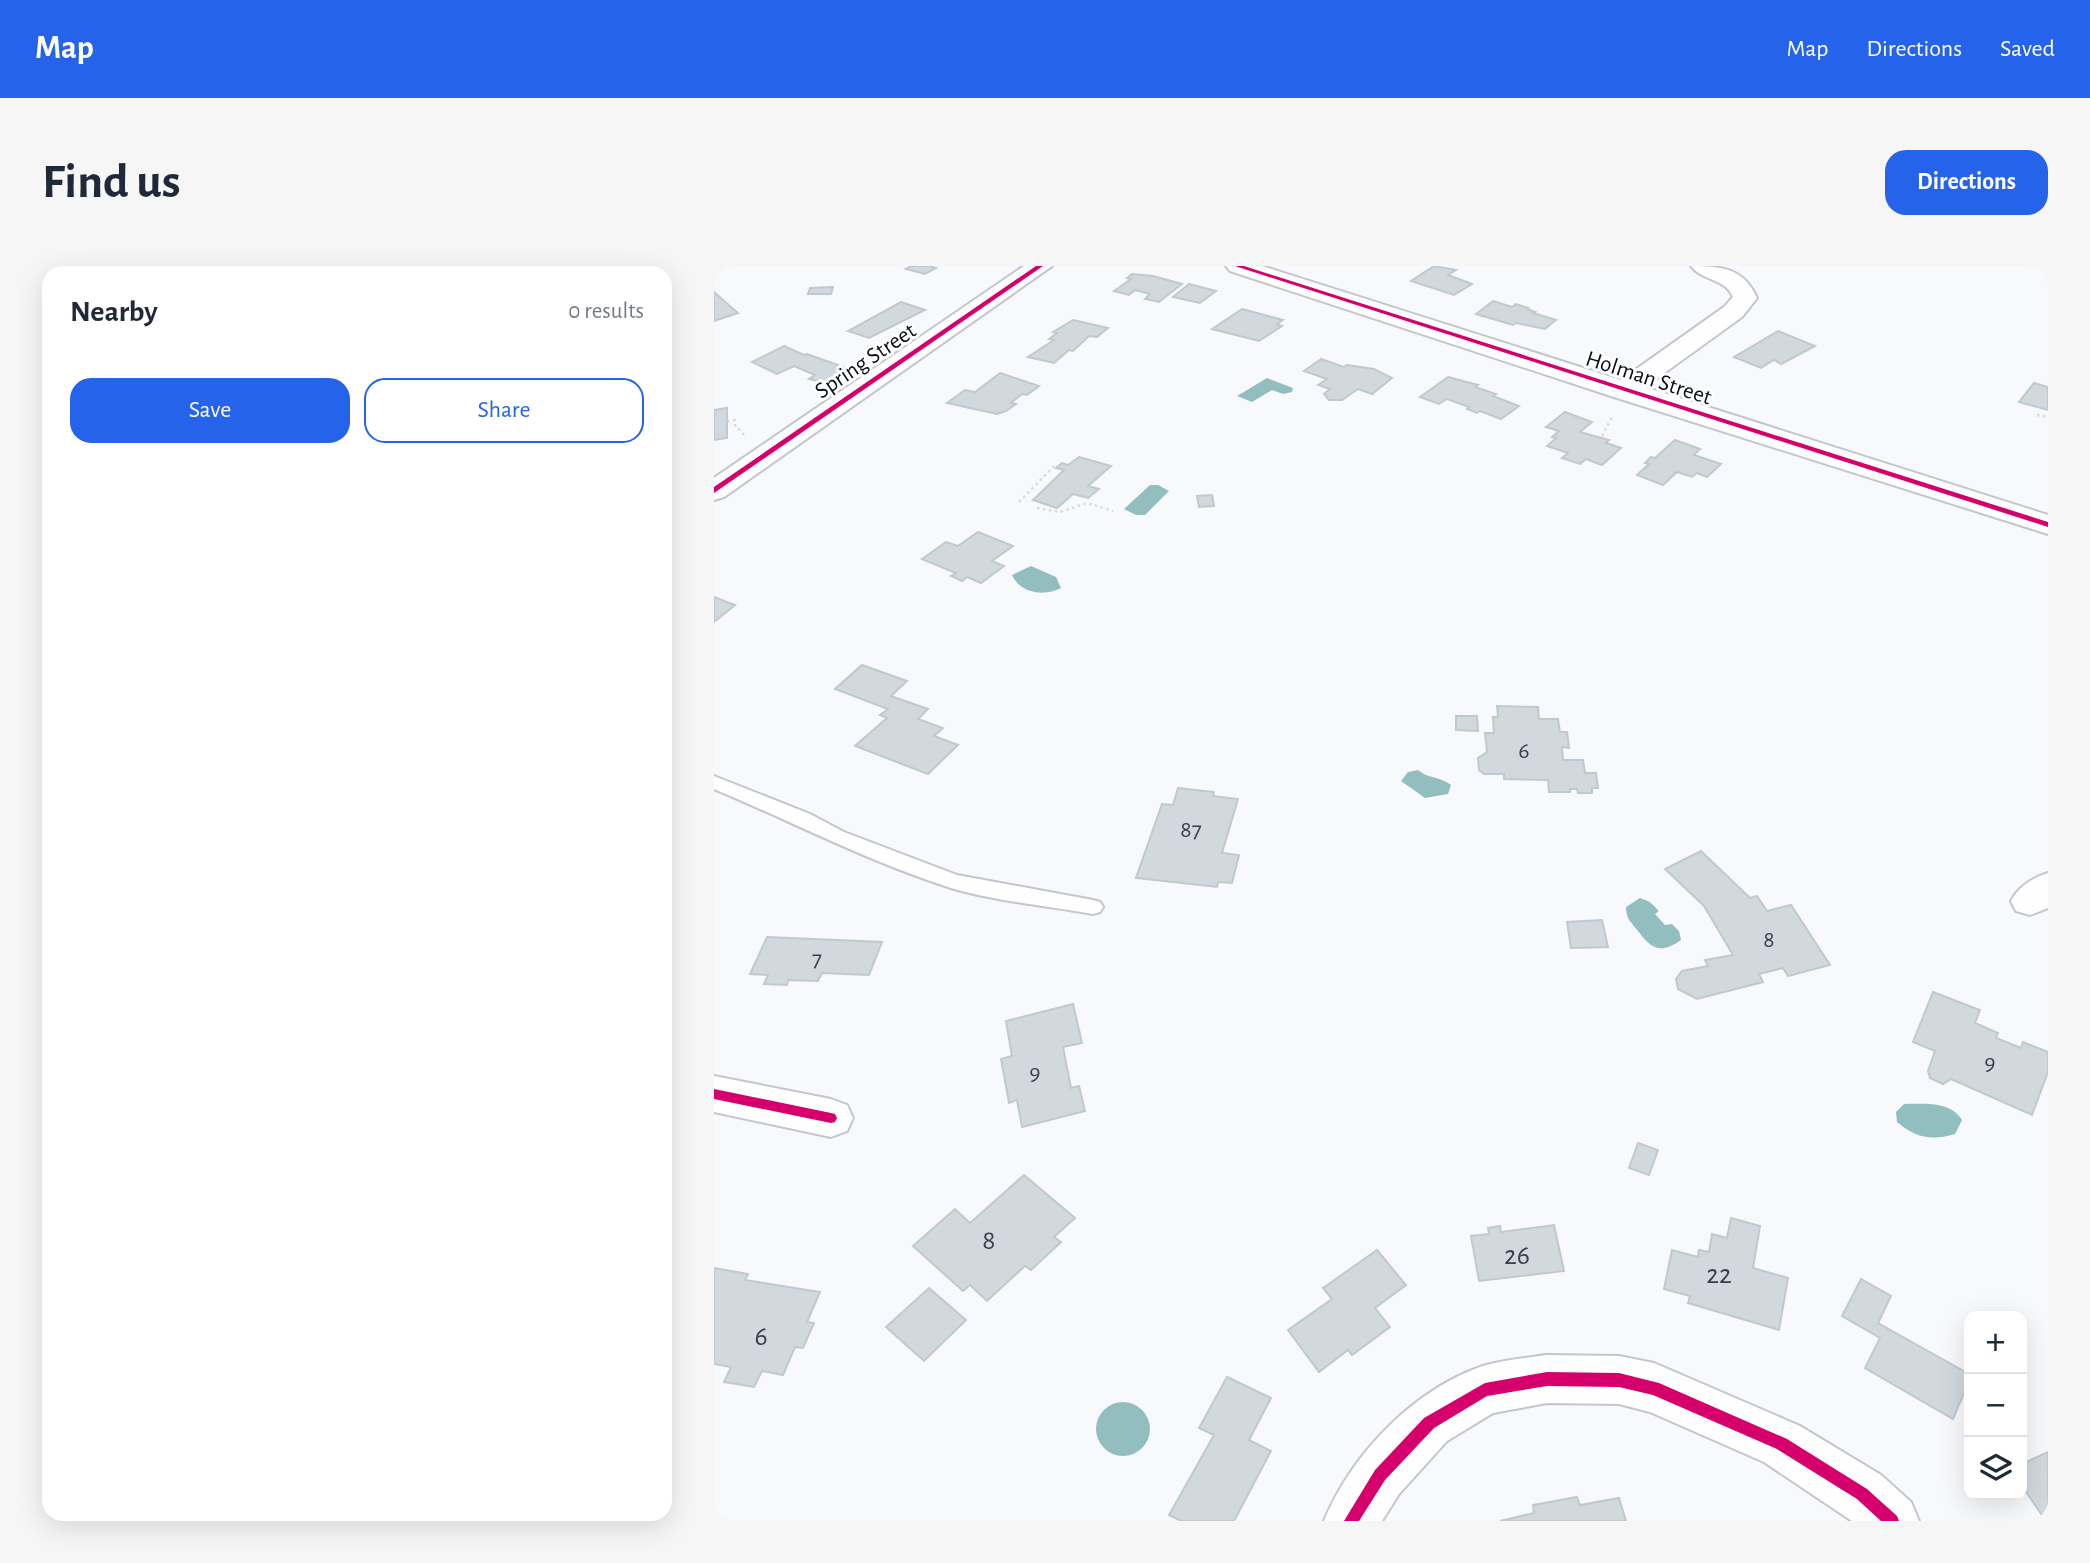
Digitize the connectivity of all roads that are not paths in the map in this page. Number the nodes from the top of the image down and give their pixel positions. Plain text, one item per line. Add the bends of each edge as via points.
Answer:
1 (1040, 266) edge
2 (1238, 266) edge
3 (1703, 266) edge
4 (1623, 391) junction
5 (714, 491) edge
6 (2048, 525) edge
7 (714, 782) edge
8 (1093, 906) dead end
9 (714, 1094) edge
10 (831, 1118) dead end
11 (1351, 1521) edge
12 (1892, 1521) edge

1 - 5 street, Spring Street
2 - 4 street, Holman Street
3 - 4 street via 1742,287 1745,298 1733,312
4 - 6 street, Holman Street
7 - 8 lane via 836,837 956,881
9 - 10 street
11 - 12 street via 1380,1475 1429,1423 1485,1390 1547,1379 1619,1380 1654,1388 1782,1444 1862,1494

